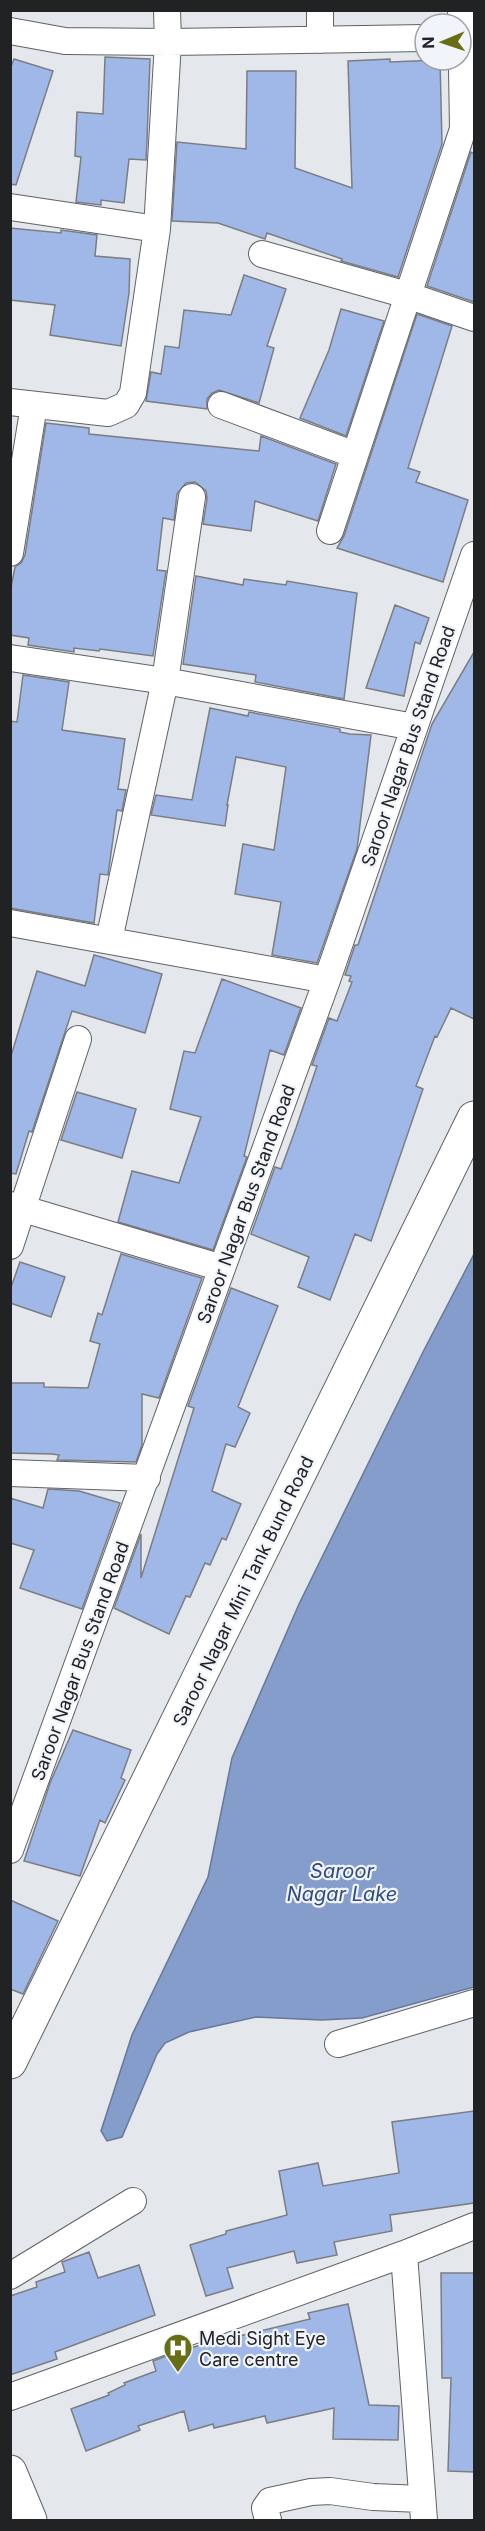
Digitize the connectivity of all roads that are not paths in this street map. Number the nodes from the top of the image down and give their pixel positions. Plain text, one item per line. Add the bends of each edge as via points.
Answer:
1 (167, 10) edge
2 (320, 10) edge
3 (10, 31) edge
4 (413, 38) edge
5 (320, 40) junction
6 (168, 42) junction
7 (462, 72) edge
8 (10, 207) edge
9 (157, 229) junction
10 (262, 254) dead end
11 (407, 295) junction
12 (474, 318) edge
13 (22, 404) edge
14 (221, 405) dead end
15 (355, 455) junction
16 (192, 497) dead end
17 (330, 531) dead end
18 (10, 553) edge
19 (474, 555) edge
20 (10, 658) edge
21 (165, 681) junction
22 (414, 727) junction
23 (10, 923) edge
24 (109, 940) junction
25 (327, 980) junction
26 (78, 1039) dead end
27 (474, 1118) edge
28 (17, 1207) edge
29 (10, 1246) edge
30 (222, 1268) junction
31 (10, 1473) edge
32 (147, 1478) junction
33 (10, 1850) edge
34 (474, 2003) edge
35 (338, 2044) dead end
36 (10, 2062) edge
37 (133, 2201) dead end
38 (474, 2226) edge
39 (404, 2254) junction
40 (10, 2276) edge
41 (10, 2397) edge
42 (12, 2478) edge
43 (422, 2510) edge
44 (30, 2520) edge
45 (268, 2520) edge

1 - 6 street
2 - 5 street
3 - 6 street via 65,41
4 - 5 street
5 - 6 street
6 - 9 street
7 - 11 street via 463,129
8 - 9 street
9 - 13 street via 133,393 126,405 108,413
10 - 11 street
11 - 12 street
11 - 15 street
13 - 18 street
14 - 15 street
15 - 17 street
16 - 21 street
19 - 22 street, Saroor Nagar Bus Stand Road
20 - 21 street
21 - 22 street
21 - 24 street
22 - 25 street, Saroor Nagar Bus Stand Road
23 - 24 street
24 - 25 street
25 - 30 street, Saroor Nagar Bus Stand Road
26 - 28 street
27 - 36 main road, Saroor Nagar Mini Tank Bund Road
28 - 29 street
28 - 30 street
30 - 32 street, Saroor Nagar Bus Stand Road
31 - 32 street
32 - 33 street, Saroor Nagar Bus Stand Road
34 - 35 street
37 - 40 street
38 - 39 street
39 - 41 street
39 - 43 street
42 - 44 main road
43 - 45 street via 373,2497 311,2492 270,2501 265,2508

